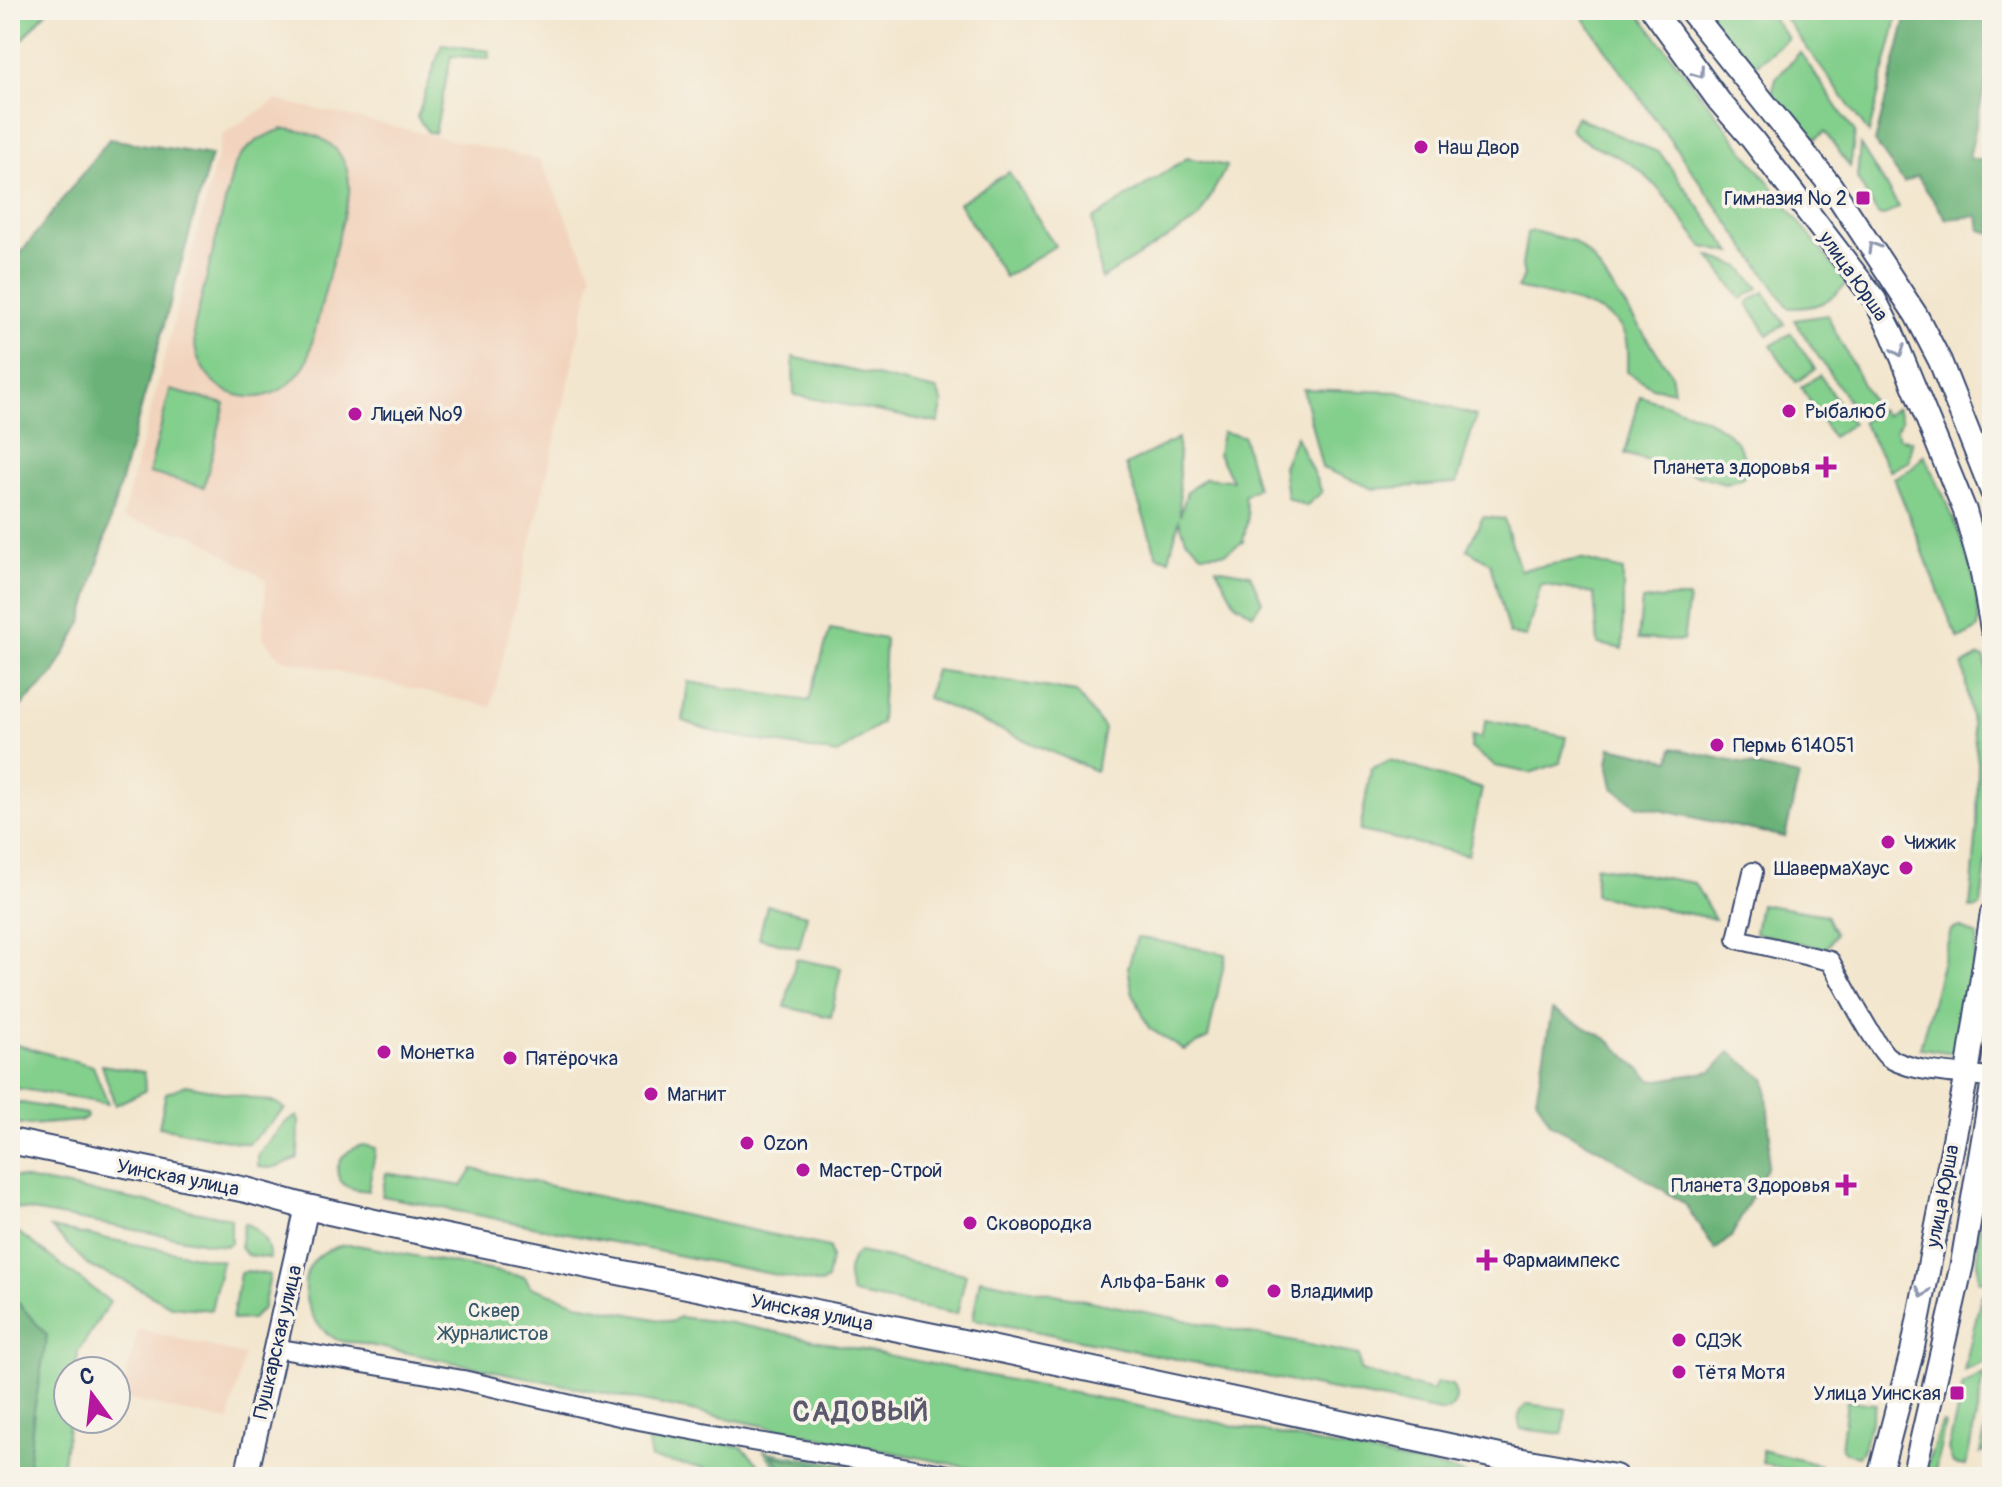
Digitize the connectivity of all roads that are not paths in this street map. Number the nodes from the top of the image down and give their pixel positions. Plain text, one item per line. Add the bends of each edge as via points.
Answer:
1 (1653, 10) edge
2 (1690, 10) edge
3 (1992, 492) edge
4 (1992, 629) edge
5 (1753, 872) dead end
6 (1992, 913) edge
7 (1967, 1074) junction
8 (1992, 1077) edge
9 (1992, 1086) edge
10 (10, 1141) edge
11 (307, 1207) junction
12 (275, 1348) junction
13 (1500, 1457) junction
14 (928, 1473) edge
15 (246, 1477) edge
16 (961, 1477) edge
17 (1554, 1477) edge
18 (1615, 1477) edge
19 (1879, 1477) edge
20 (1913, 1477) edge

1 -> 4 street, улица Юрша via 1875,300 1965,511
3 -> 2 street, улица Юрша via 1916,315 1831,186
5 - 7 street via 1737,939 1830,961 1886,1056
6 - 7 street, улица Юрша
7 - 8 street
7 -> 19 street, улица Юрша via 1912,1352
9 - 20 street, улица Юрша via 1962,1264
10 - 11 main road, Уинская улица
11 - 12 street, Пушкарская улица
11 - 13 main road, Уинская улица
12 - 14 street
12 - 15 street, Пушкарская улица
13 - 17 main road
13 - 18 main road, Уинская улица
14 - 16 street

